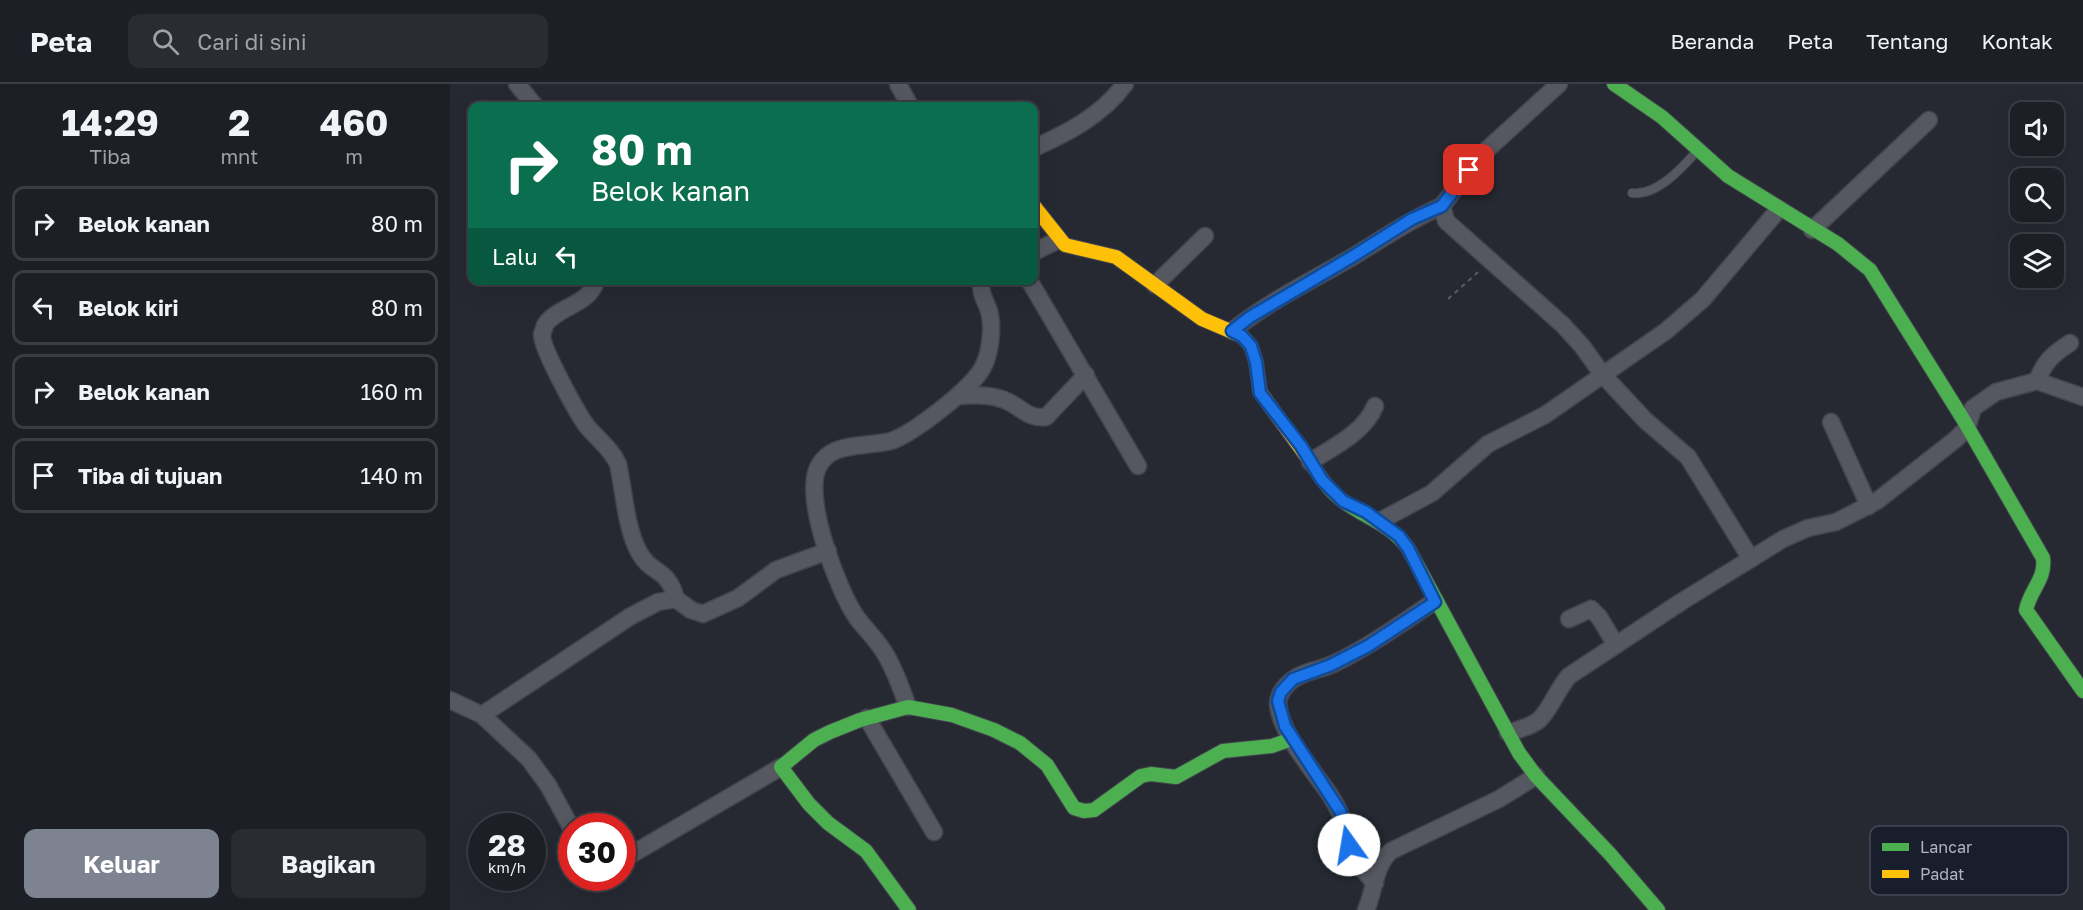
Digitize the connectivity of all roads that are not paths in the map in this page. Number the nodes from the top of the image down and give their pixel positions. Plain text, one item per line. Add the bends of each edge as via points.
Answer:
1 (517, 84) edge
2 (898, 84) edge
3 (1125, 84) edge
4 (1559, 84) edge
5 (1614, 84) edge
6 (532, 102) edge
7 (908, 102) edge
8 (1929, 120) dead end
9 (1038, 146) edge
10 (1700, 148) junction
11 (1632, 194) dead end
12 (1442, 206) junction
13 (1779, 209) junction
14 (1038, 212) edge
15 (1812, 230) junction
16 (1205, 236) dead end
17 (1058, 240) junction
18 (1038, 250) edge
19 (593, 285) edge
20 (983, 285) edge
21 (1032, 285) edge
22 (1155, 285) junction
23 (1232, 331) junction
24 (2070, 343) dead end
25 (1086, 375) junction
26 (1603, 375) junction
27 (2037, 381) junction
28 (958, 396) junction
29 (2083, 397) edge
30 (1375, 406) dead end
31 (1831, 422) dead end
32 (1967, 428) junction
33 (1311, 462) junction
34 (1138, 466) dead end
35 (1869, 506) junction
36 (1380, 522) junction
37 (828, 551) junction
38 (1751, 559) junction
39 (676, 599) junction
40 (1435, 602) junction
41 (1569, 619) dead end
42 (1616, 645) junction
43 (2083, 691) edge
44 (450, 700) edge
45 (908, 707) junction
46 (482, 715) junction
47 (867, 718) junction
48 (1508, 733) junction
49 (1292, 739) junction
50 (781, 766) junction
51 (1536, 776) junction
52 (563, 813) edge
53 (934, 832) dead end
54 (636, 853) edge
55 (1375, 883) junction
56 (909, 910) edge
57 (1366, 910) edge
58 (1658, 910) edge

1 - 6 street
2 - 7 street
3 - 9 street via 1094,116
4 - 12 street via 1479,156
5 - 10 street
8 - 15 street
10 - 11 lane via 1660,184
10 - 13 street via 1728,176
12 - 23 street via 1412,219
12 - 26 street via 1446,221 1563,325
13 - 15 street
13 - 26 street via 1703,299 1666,331
14 - 17 street
15 - 32 street via 1838,244 1870,270
16 - 22 street
17 - 18 street
17 - 22 street via 1076,249 1116,257
19 - 39 street via 589,293 554,315 545,326 542,334 546,352 585,424 613,453 639,553 668,578
20 - 28 street via 991,326 987,355 981,371
21 - 25 street
22 - 23 street via 1202,320
23 - 33 street via 1251,346 1260,393
24 - 27 street via 2052,355
25 - 28 street via 1046,417 1034,418 1007,401 982,395
25 - 34 street
26 - 36 street via 1545,415 1493,441 1432,493
26 - 38 street via 1688,457
27 - 29 street
27 - 32 street via 1989,395 1972,408
28 - 37 street via 893,440 838,449 818,465 813,493
30 - 33 street via 1359,428
31 - 35 street
32 - 35 street via 1906,481
32 - 43 street via 2043,558 2044,578 2027,602 2026,610
33 - 36 street via 1343,501
35 - 38 street via 1836,522 1791,535
36 - 40 street via 1408,548
37 - 39 street via 776,570 738,598 703,614
37 - 45 street via 850,606 887,656
38 - 42 street
39 - 46 street via 658,602 631,616
40 - 48 street
40 - 49 street via 1368,646 1293,679 1278,701
41 - 42 street via 1591,609
42 - 48 street via 1569,676 1541,718
44 - 46 street
45 - 47 street
45 - 49 street via 952,715 1020,743 1047,765 1074,808 1084,811 1094,810 1141,776 1176,777 1223,751 1272,746
46 - 52 street via 529,759
47 - 50 street via 814,740
47 - 53 street
48 - 51 street
49 - 55 street via 1340,811 1356,861
50 - 54 street
50 - 56 street via 808,804 866,851
51 - 55 street via 1499,799 1391,851 1383,858
51 - 58 street
55 - 57 street

